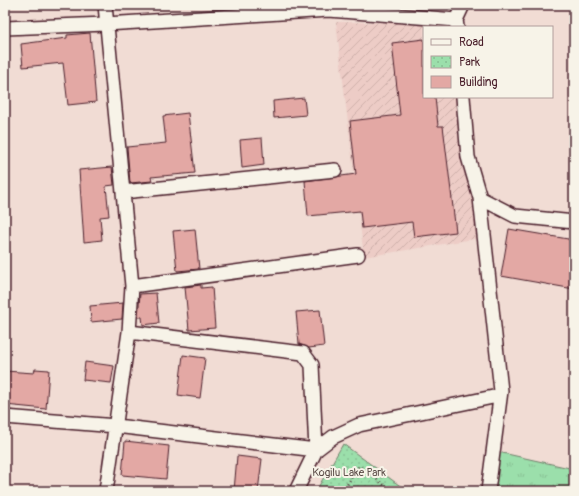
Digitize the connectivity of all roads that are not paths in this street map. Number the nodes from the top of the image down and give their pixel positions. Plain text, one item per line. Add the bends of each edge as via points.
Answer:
1 (105, 5) edge
2 (463, 5) edge
3 (457, 23) edge
4 (106, 24) junction
5 (5, 28) edge
6 (463, 98) edge
7 (335, 170) dead end
8 (123, 192) junction
9 (480, 198) junction
10 (574, 222) edge
11 (358, 254) dead end
12 (132, 286) junction
13 (129, 332) junction
14 (493, 398) dead end
15 (5, 417) edge
16 (116, 426) junction
17 (316, 450) junction
18 (106, 491) edge
19 (296, 491) edge
20 (488, 491) edge

1 - 4 street
2 - 3 street
3 - 4 street via 329,10
4 - 5 street
4 - 8 street
6 - 9 street via 468,157
7 - 8 street
8 - 12 street
9 - 10 street via 515,216
9 - 20 street via 501,391
11 - 12 street
12 - 13 street
13 - 16 street
13 - 17 street via 304,353 312,365
14 - 17 street via 359,425 333,437
15 - 16 street
16 - 17 street
16 - 18 street
17 - 19 street

